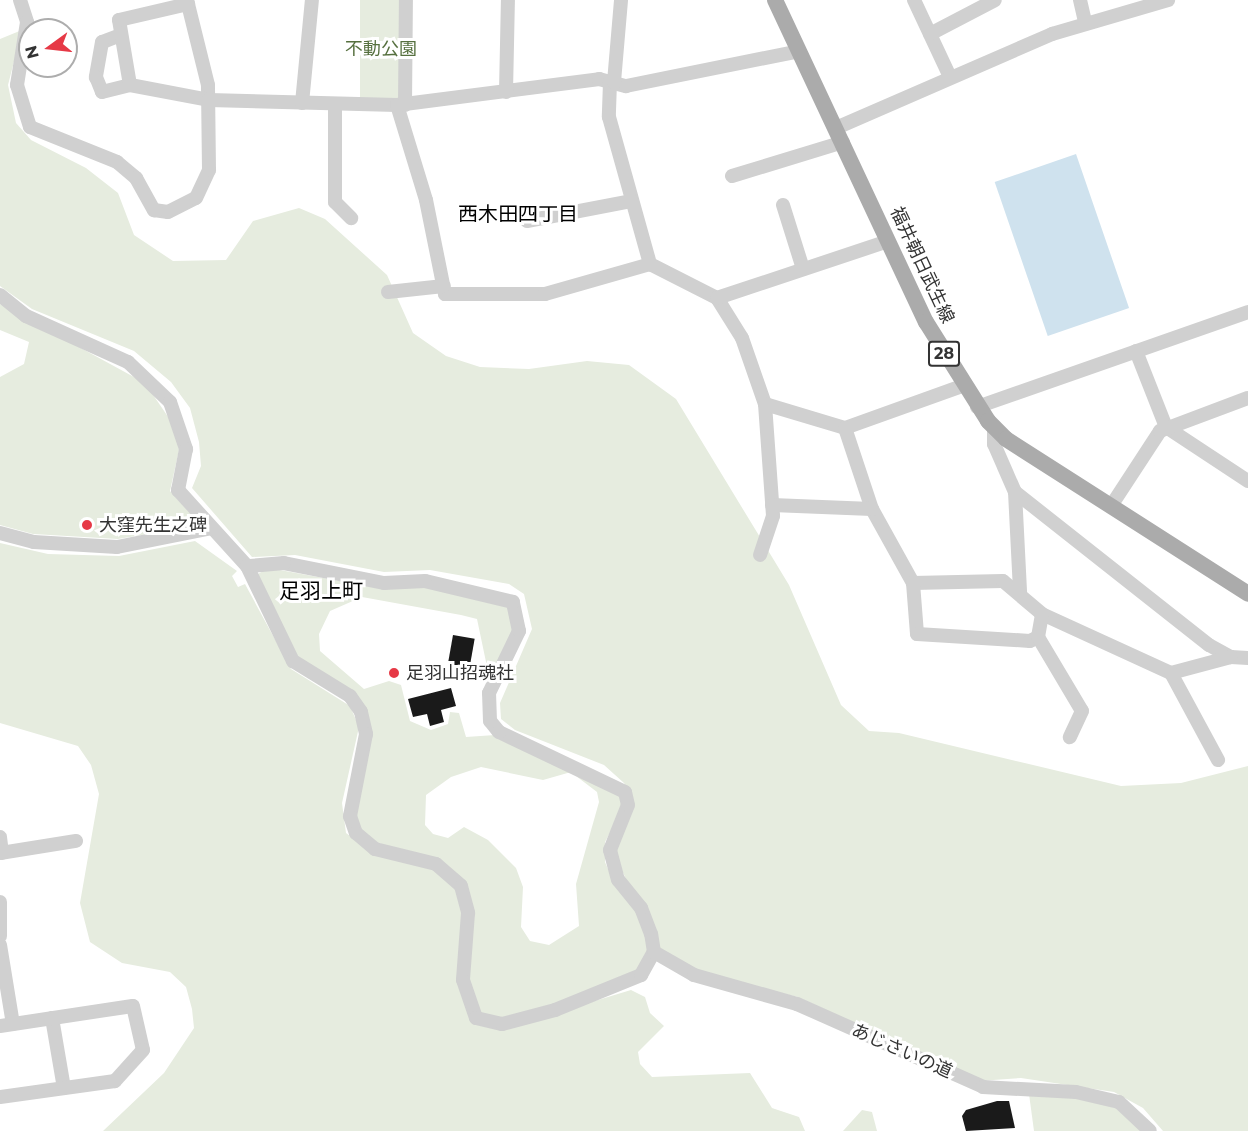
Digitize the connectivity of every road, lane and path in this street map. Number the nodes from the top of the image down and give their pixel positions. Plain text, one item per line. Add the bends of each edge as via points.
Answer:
1 (20, 0) edge
2 (312, 0) edge
3 (405, 0) edge
4 (508, 0) edge
5 (621, 0) edge
6 (775, 0) edge
7 (914, 0) edge
8 (994, 0) edge
9 (1080, 0) edge
10 (1167, 0) edge
11 (187, 2) edge
12 (1085, 21) junction
13 (930, 34) junction
14 (118, 36) junction
15 (799, 51) junction
16 (950, 77) junction
17 (612, 82) junction
18 (130, 85) junction
19 (506, 92) junction
20 (209, 100) junction
21 (302, 103) junction
22 (335, 104) junction
23 (401, 105) junction
24 (840, 135) junction
25 (732, 176) dead end
26 (632, 201) junction
27 (783, 205) dead end
28 (351, 218) dead end
29 (527, 220) dead end
30 (888, 241) junction
31 (650, 264) junction
32 (803, 269) junction
33 (444, 286) junction
34 (388, 292) dead end
35 (0, 295) edge
36 (717, 298) junction
37 (1248, 312) edge
38 (1136, 351) junction
39 (962, 386) junction
40 (1248, 398) edge
41 (765, 404) junction
42 (978, 407) junction
43 (994, 426) junction
44 (1166, 427) junction
45 (845, 428) junction
46 (1248, 481) edge
47 (1015, 492) junction
48 (772, 505) junction
49 (1111, 506) junction
50 (872, 509) junction
51 (211, 528) junction
52 (0, 533) edge
53 (760, 555) dead end
54 (248, 567) junction
55 (913, 583) junction
56 (1020, 592) junction
57 (1248, 594) edge
58 (1042, 615) junction
59 (1038, 637) junction
60 (1231, 657) junction
61 (1248, 658) edge
62 (1171, 673) junction
63 (1070, 737) dead end
64 (1218, 760) dead end
65 (0, 837) edge
66 (76, 841) dead end
67 (1, 853) edge
68 (0, 902) edge
69 (0, 936) edge
70 (0, 945) edge
71 (654, 952) junction
72 (52, 1018) junction
73 (7, 1025) edge
74 (64, 1088) junction
75 (0, 1097) edge
76 (1150, 1131) edge

1 - 20 street via 27,22 17,85 30,128 128,169 154,210 185,207 206,183
2 - 21 street
3 - 23 street
4 - 19 street
5 - 17 street
6 - 15 main road, 福井朝日武生線 / 28
7 - 13 street
8 - 13 street
9 - 12 street
10 - 12 street
11 - 14 street via 119,20
11 - 20 street
12 - 16 street
13 - 16 street
14 - 18 street
14 - 18 street via 102,42 98,86 102,92
15 - 17 street via 626,86
15 - 24 main road, 福井朝日武生線 / 28
16 - 24 street
17 - 19 street
17 - 26 street via 609,117
18 - 20 street
19 - 23 street
20 - 21 street
21 - 22 street
22 - 23 street
22 - 28 street via 335,201
23 - 33 street
24 - 25 street
24 - 30 main road, 福井朝日武生線 / 28
26 - 29 street
26 - 31 street
27 - 32 street
30 - 32 street
30 - 39 main road, 福井朝日武生線 / 28
31 - 33 street via 545,294 445,294
31 - 36 street
32 - 36 street
33 - 34 street
35 - 51 street via 26,316 148,376 170,402 182,432 186,461 178,490
36 - 41 street via 742,338
37 - 38 street
38 - 42 street
38 - 44 street
39 - 42 main road, 福井朝日武生線 / 28
39 - 45 street
40 - 44 street
41 - 45 street
41 - 48 street
42 - 43 main road, 福井朝日武生線 / 28
43 - 47 street via 994,444
43 - 49 main road, 福井朝日武生線 / 28
44 - 46 street
44 - 49 street
45 - 50 street
47 - 56 street
47 - 60 street
48 - 50 street
48 - 53 street
49 - 57 main road, 福井朝日武生線 / 28
50 - 55 street
51 - 52 street via 117,546 34,542
51 - 54 street
54 - 71 street via 284,563 384,583 425,580 513,602 519,631 489,693 490,721 499,732 625,792 628,805 611,842 612,863 618,880 646,915
54 - 71 street via 293,661 350,696 361,712 366,734 350,816 361,841 436,864 461,886 468,913 463,980 476,1018 502,1024 586,1000 636,979
55 - 56 street via 990,579
55 - 59 street via 917,634 970,633 1023,641
56 - 58 street
58 - 59 street
58 - 62 street
59 - 63 street via 1082,711
60 - 61 street
60 - 62 street
62 - 64 street
65 - 67 street
66 - 67 street
68 - 69 street
70 - 73 street
71 - 76 street, あじさいの道 via 711,982 797,1004 983,1087 1076,1092 1119,1102
72 - 73 street
72 - 74 street
72 - 74 street via 133,1006 143,1050 116,1081
74 - 75 street

